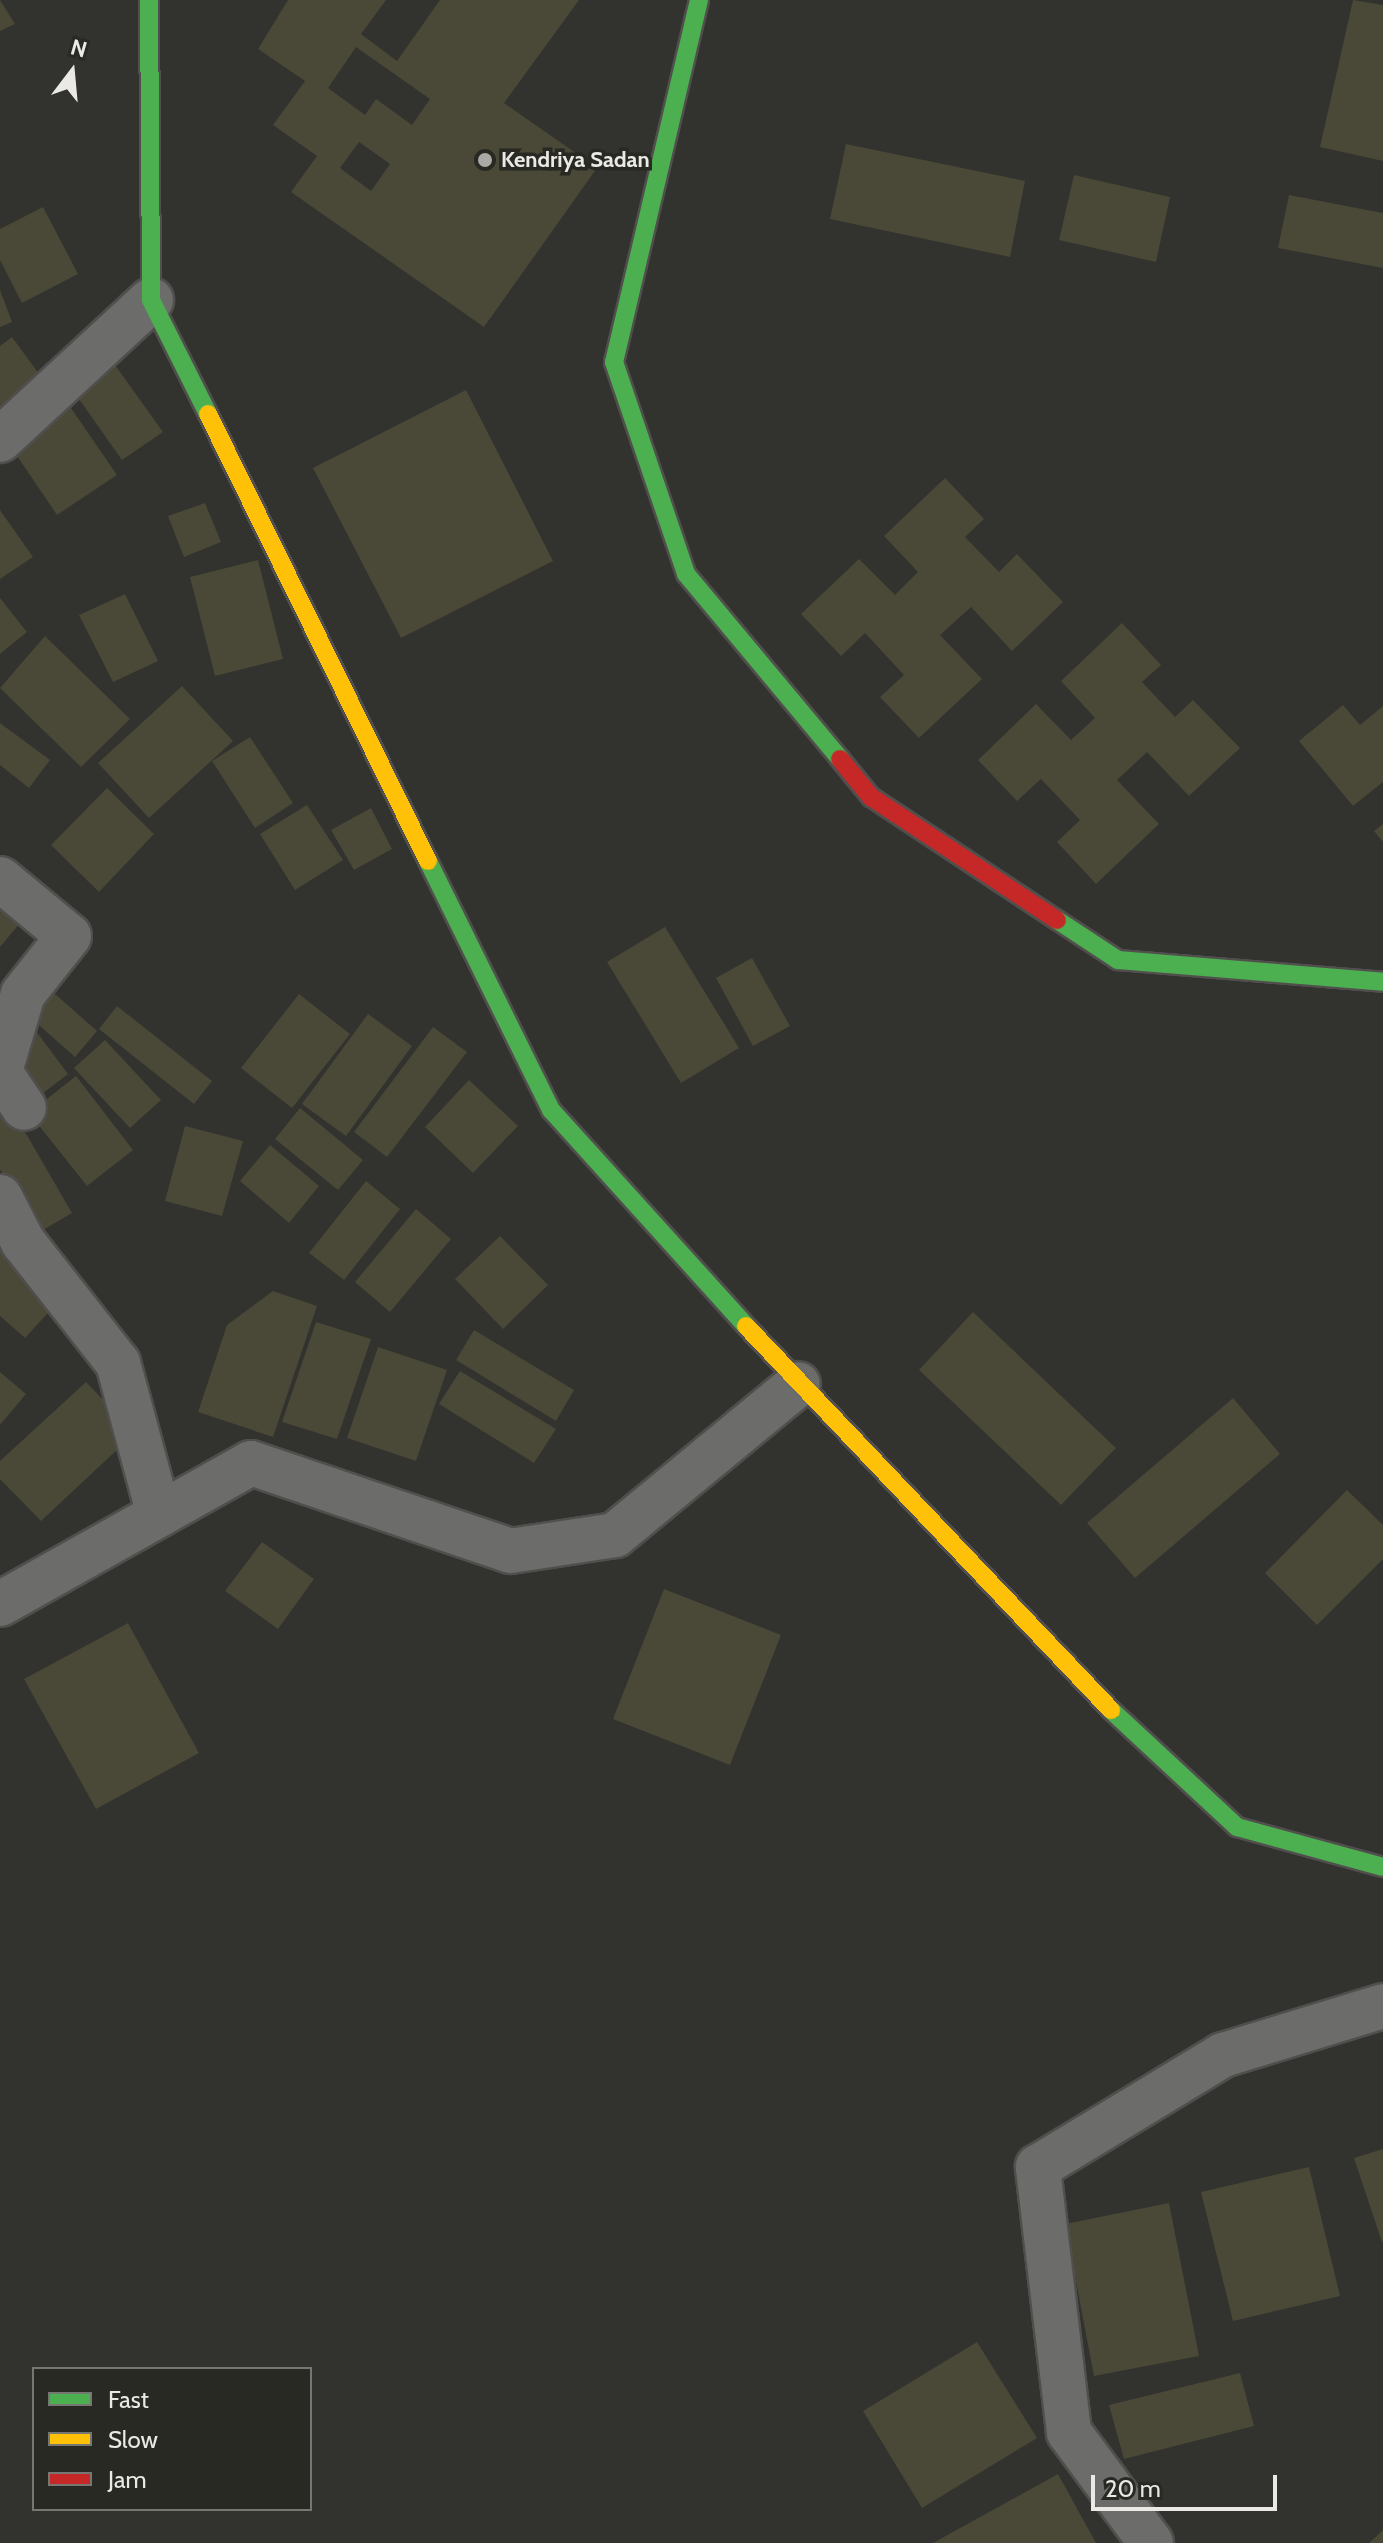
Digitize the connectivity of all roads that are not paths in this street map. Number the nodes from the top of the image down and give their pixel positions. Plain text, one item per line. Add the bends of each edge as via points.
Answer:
1 (149, 0) edge
2 (699, 0) edge
3 (151, 300) junction
4 (0, 440) edge
5 (0, 879) edge
6 (1383, 982) edge
7 (0, 1072) edge
8 (24, 1108) dead end
9 (0, 1197) edge
10 (798, 1384) junction
11 (159, 1515) junction
12 (0, 1604) edge
13 (1383, 1867) edge
14 (1383, 2006) edge
15 (1151, 2543) edge

1 - 3 street
2 - 6 street via 614,362 686,574 871,797 1118,960
3 - 4 street
3 - 10 street via 551,1110
5 - 7 street via 69,936 23,994
7 - 8 street
9 - 11 street via 23,1242 118,1363
10 - 11 street via 615,1535 511,1551 251,1463
10 - 13 street via 1173,1774 1237,1827
11 - 12 street
14 - 15 street via 1223,2055 1038,2167 1069,2432

